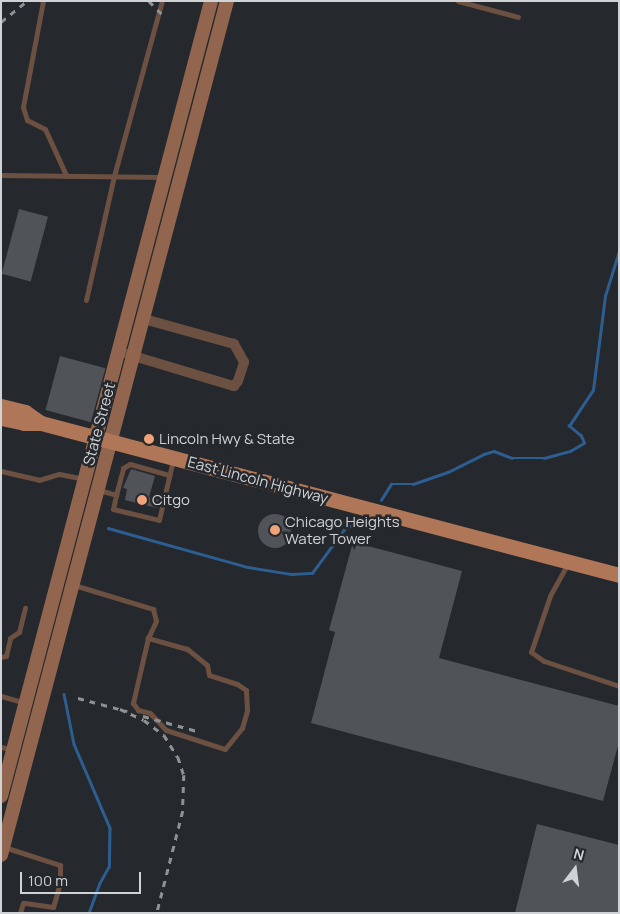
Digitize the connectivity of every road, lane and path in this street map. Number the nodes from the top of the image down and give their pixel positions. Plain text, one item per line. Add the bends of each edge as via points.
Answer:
1 (43, 1) edge
2 (162, 1) edge
3 (211, 1) edge
4 (227, 1) edge
5 (458, 1) edge
6 (518, 17) dead end
7 (1, 175) edge
8 (66, 175) junction
9 (114, 176) junction
10 (166, 177) junction
11 (86, 300) dead end
12 (144, 319) junction
13 (120, 352) junction
14 (134, 356) junction
15 (1, 406) edge
16 (1, 418) edge
17 (41, 423) junction
18 (104, 440) junction
19 (134, 448) junction
20 (173, 458) junction
21 (130, 464) junction
22 (1, 471) edge
23 (170, 475) junction
24 (86, 480) junction
25 (99, 490) junction
26 (116, 495) junction
27 (569, 562) junction
28 (619, 575) edge
29 (74, 585) junction
30 (25, 608) dead end
31 (148, 638) junction
32 (1, 658) edge
33 (619, 686) edge
34 (1, 696) edge
35 (26, 703) junction
36 (7, 749) edge
37 (1, 796) edge
38 (2, 851) edge
39 (20, 913) edge

1 - 8 lane via 23,107 27,120 45,129
2 - 9 lane
3 - 10 street, State Street
4 - 12 street, State Street
5 - 6 lane
7 - 8 lane
8 - 9 lane
9 - 10 lane
9 - 11 lane
10 - 13 street, State Street
12 - 14 street, State Street
12 - 14 street via 234,344 244,362 234,386
13 - 14 street
13 - 18 street, State Street
14 - 18 street, State Street
15 - 17 main road, East Lincoln Highway via 25,412
16 - 17 main road, East Lincoln Highway
17 - 18 main road, East Lincoln Highway
18 - 19 main road, East Lincoln Highway
18 - 24 street, State Street
18 - 25 street, State Street
19 - 20 main road, East Lincoln Highway
19 - 21 lane
20 - 23 lane
20 - 27 main road, East Lincoln Highway
21 - 23 lane
21 - 26 lane via 123,468
22 - 24 lane via 39,480 59,474
23 - 26 lane via 159,520 113,509
24 - 35 street, State Street
25 - 26 lane
25 - 29 street, State Street
27 - 28 main road, East Lincoln Highway
27 - 33 lane via 550,596 531,652 544,661
29 - 31 lane via 153,609 156,621
29 - 38 street, State Street
30 - 32 lane via 19,632 10,638 6,656
31 - 31 lane via 133,703 138,710 150,713 166,730 225,749 242,728 247,710 246,690 209,675 207,665 186,649
34 - 35 lane
35 - 36 street, State Street
36 - 37 street, State Street
38 - 39 lane via 60,865 60,883 53,907 23,903

